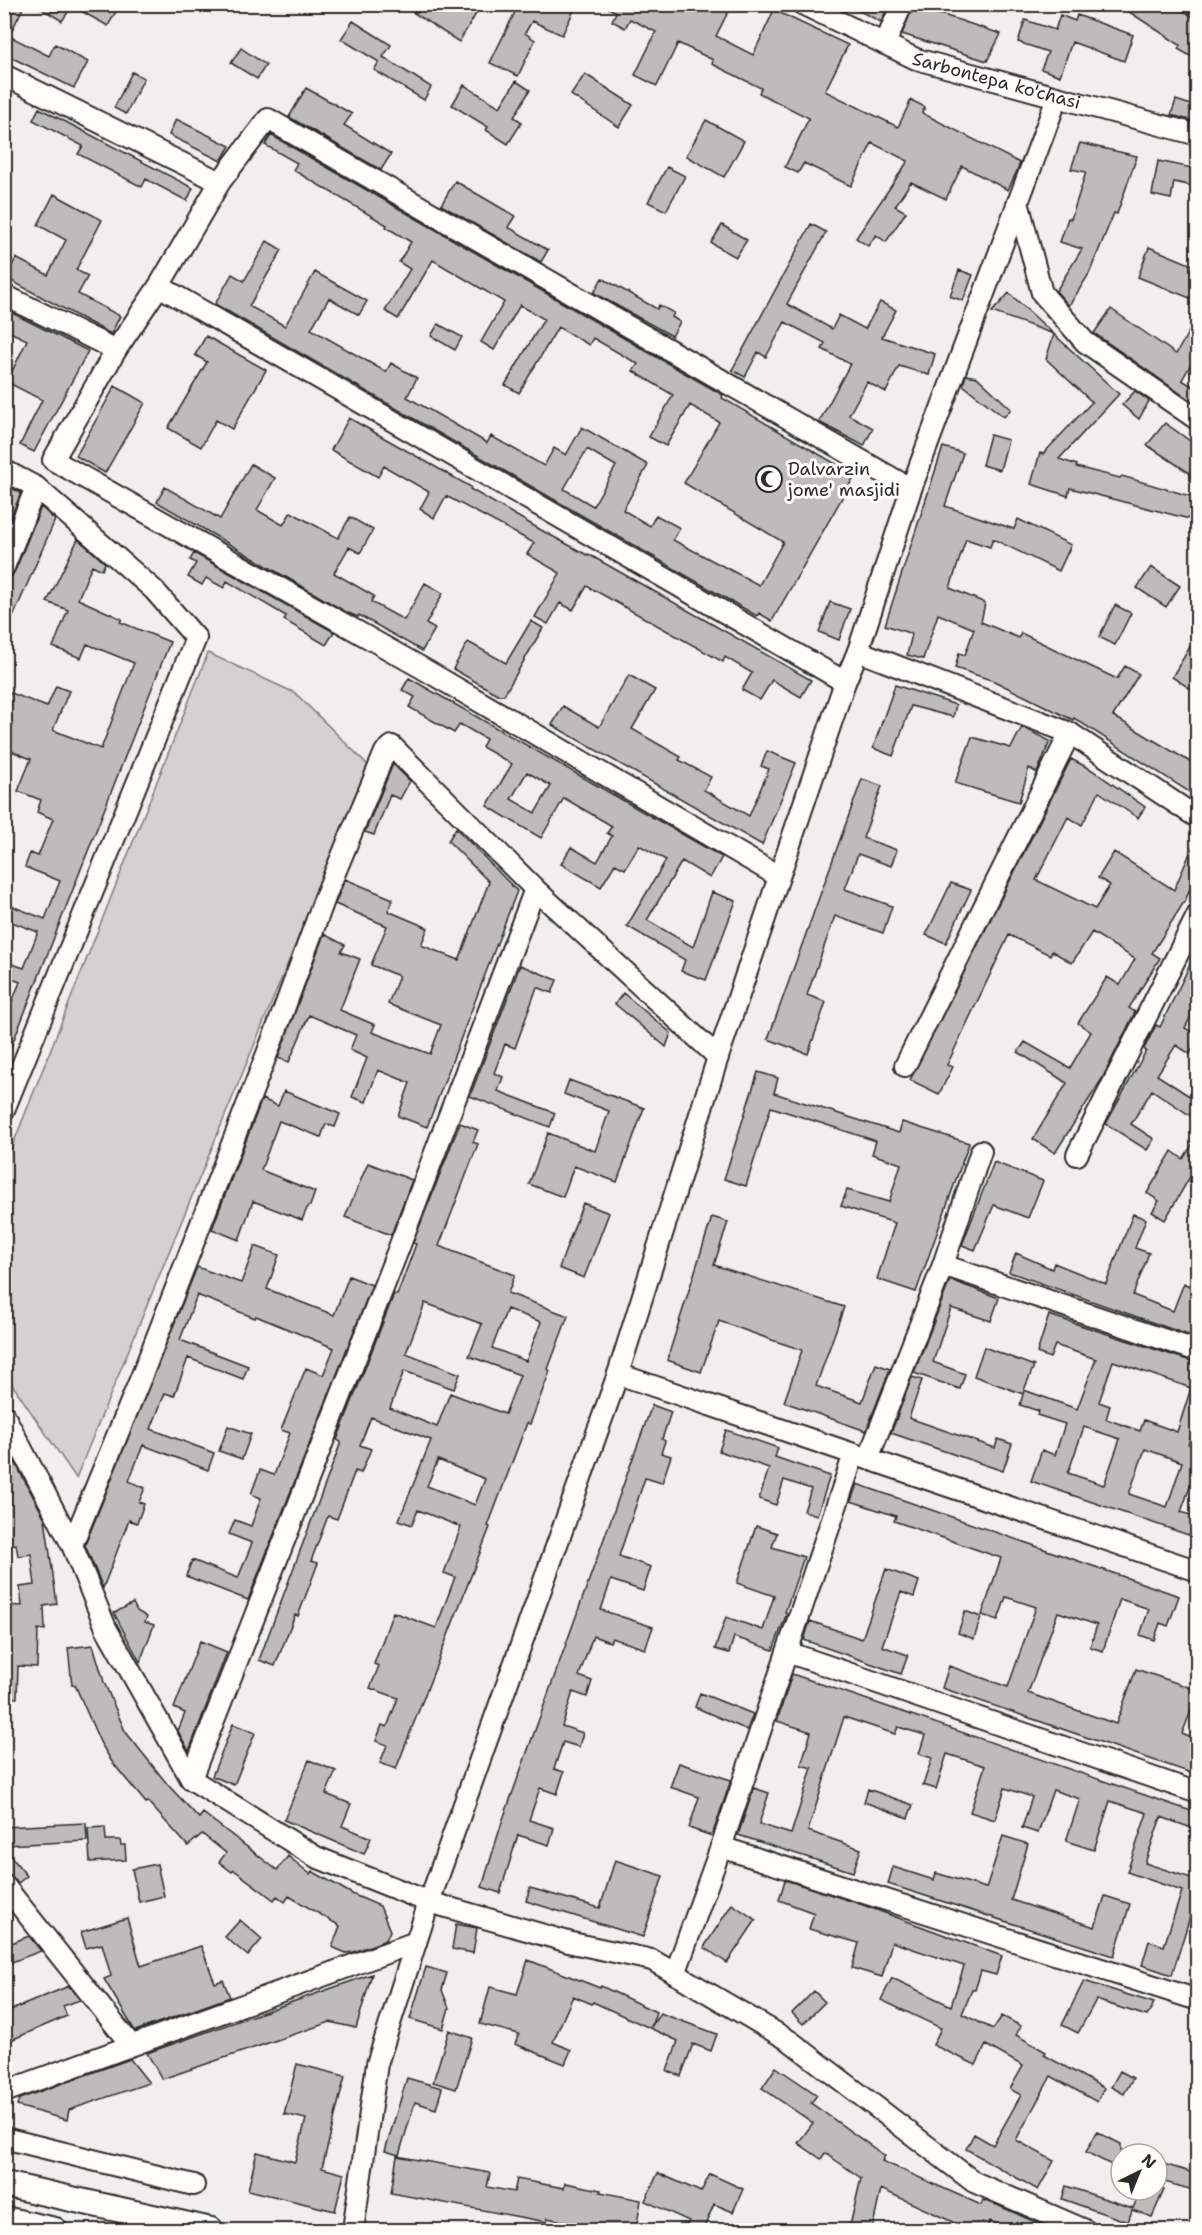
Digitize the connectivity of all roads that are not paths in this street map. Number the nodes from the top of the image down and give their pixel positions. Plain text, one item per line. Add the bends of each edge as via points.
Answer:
1 (802, 4) edge
2 (902, 4) edge
3 (885, 44) junction
4 (4, 75) edge
5 (1057, 98) junction
6 (1197, 135) edge
7 (220, 182) junction
8 (1018, 202) junction
9 (159, 286) junction
10 (4, 295) edge
11 (116, 350) junction
12 (1197, 420) edge
13 (4, 470) edge
14 (36, 487) junction
15 (911, 489) junction
16 (4, 567) edge
17 (858, 651) junction
18 (845, 682) junction
19 (1070, 733) junction
20 (1197, 818) edge
21 (778, 876) junction
22 (535, 889) junction
23 (1197, 914) edge
24 (718, 1057) junction
25 (905, 1066) dead end
26 (4, 1110) edge
27 (981, 1151) dead end
28 (1077, 1155) dead end
29 (942, 1264) junction
30 (1197, 1351) edge
31 (618, 1374) junction
32 (4, 1415) edge
33 (861, 1456) junction
34 (72, 1545) junction
35 (1197, 1571) edge
36 (787, 1653) junction
37 (191, 1779) junction
38 (1197, 1793) edge
39 (721, 1848) junction
40 (4, 1886) edge
41 (429, 1902) junction
42 (416, 1942) junction
43 (675, 1974) junction
44 (1197, 2000) edge
45 (131, 2045) junction
46 (4, 2092) edge
47 (4, 2139) edge
48 (4, 2184) edge
49 (194, 2185) dead end
50 (4, 2219) edge
51 (55, 2230) edge
52 (211, 2230) edge
53 (353, 2230) edge
54 (1085, 2230) edge

1 - 3 street, Sarbontepa ko'chasi
2 - 3 street
3 - 5 street, Sarbontepa ko'chasi via 916,59
4 - 7 street
5 - 6 street, Sarbontepa ko'chasi
5 - 8 street
7 - 9 street
7 - 15 street via 268,119
8 - 12 street via 1042,293 1084,342
8 - 15 street
9 - 11 street
9 - 18 street
10 - 11 street
11 - 21 street via 53,460 432,674
13 - 14 street
14 - 16 street
14 - 26 street via 154,590 196,638
15 - 17 street
17 - 18 street
17 - 19 street
18 - 21 street
19 - 20 street
19 - 25 street
21 - 24 street
22 - 24 street
22 - 34 street via 392,746 385,752
22 - 37 street
23 - 28 street
24 - 31 street
27 - 29 street
29 - 30 street
29 - 33 street
31 - 33 street
31 - 41 street
32 - 34 street
33 - 35 street
33 - 36 street
34 - 37 street via 106,1628
36 - 38 street
36 - 39 street
37 - 41 street via 316,1857
39 - 43 street
39 - 44 street
40 - 45 street
41 - 42 street
41 - 43 street via 572,1943 652,1960
42 - 45 street
42 - 53 street via 377,2064
43 - 54 street via 790,2041 974,2182
45 - 46 street
47 - 49 street
48 - 52 main road
50 - 51 main road

